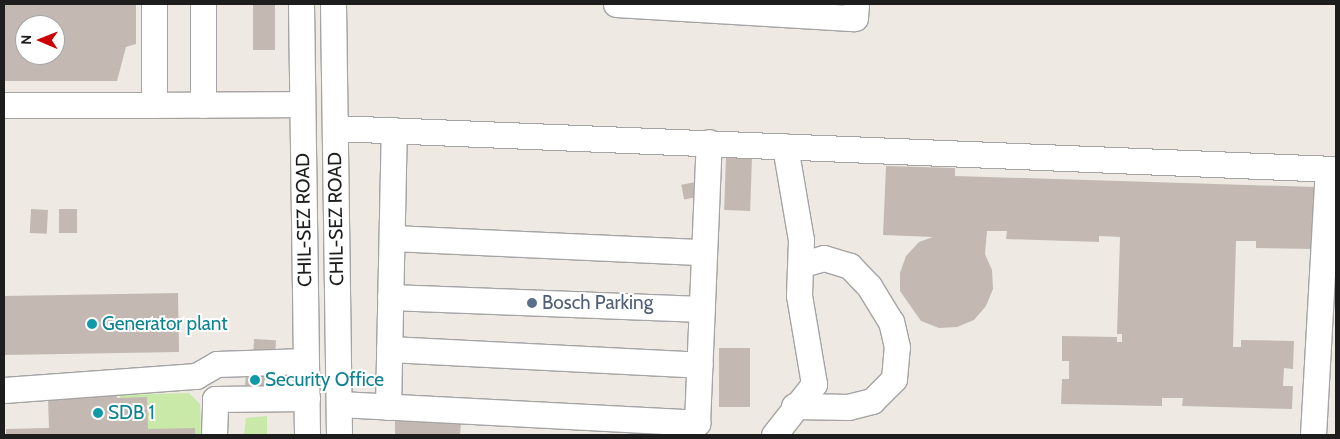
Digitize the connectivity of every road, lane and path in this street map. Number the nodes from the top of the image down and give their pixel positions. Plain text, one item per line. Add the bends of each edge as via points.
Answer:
1 (154, 4) edge
2 (203, 4) edge
3 (300, 4) edge
4 (333, 4) edge
5 (616, 4) edge
6 (856, 4) edge
7 (302, 104) junction
8 (4, 105) edge
9 (154, 105) junction
10 (203, 105) junction
11 (335, 128) junction
12 (394, 130) junction
13 (709, 142) junction
14 (785, 146) junction
15 (1332, 169) edge
16 (392, 238) junction
17 (704, 252) junction
18 (803, 264) junction
19 (390, 297) junction
20 (702, 309) junction
21 (389, 349) junction
22 (306, 361) junction
23 (218, 364) junction
24 (700, 365) junction
25 (4, 390) edge
26 (307, 398) junction
27 (215, 399) junction
28 (339, 404) junction
29 (794, 406) junction
30 (388, 407) junction
31 (214, 435) edge
32 (307, 435) edge
33 (339, 435) edge
34 (774, 435) edge
35 (1313, 435) edge

1 - 9 street
2 - 10 street
3 - 7 street, CHIL-SEZ ROAD
4 - 11 street, CHIL-SEZ ROAD
5 - 6 street via 855,18
7 - 10 street
7 - 22 street, CHIL-SEZ ROAD
8 - 9 street
9 - 10 street
11 - 12 street
11 - 28 street, CHIL-SEZ ROAD
12 - 13 street
12 - 16 street
13 - 14 street
13 - 17 street
14 - 15 street
14 - 18 street
15 - 35 street
16 - 17 street
16 - 19 street
17 - 20 street
18 - 29 street via 799,295 814,384
18 - 29 street via 824,258 850,266 869,286 891,322 897,348 894,379 872,401 848,408
19 - 20 street
19 - 21 street
20 - 24 street
21 - 24 street
21 - 30 street
22 - 23 street
22 - 26 street, CHIL-SEZ ROAD
23 - 25 street via 196,376
23 - 27 street
24 - 30 street via 698,423
26 - 27 street
26 - 32 street, CHIL-SEZ ROAD
27 - 31 street
28 - 30 street
28 - 33 street, CHIL-SEZ ROAD
29 - 34 street

